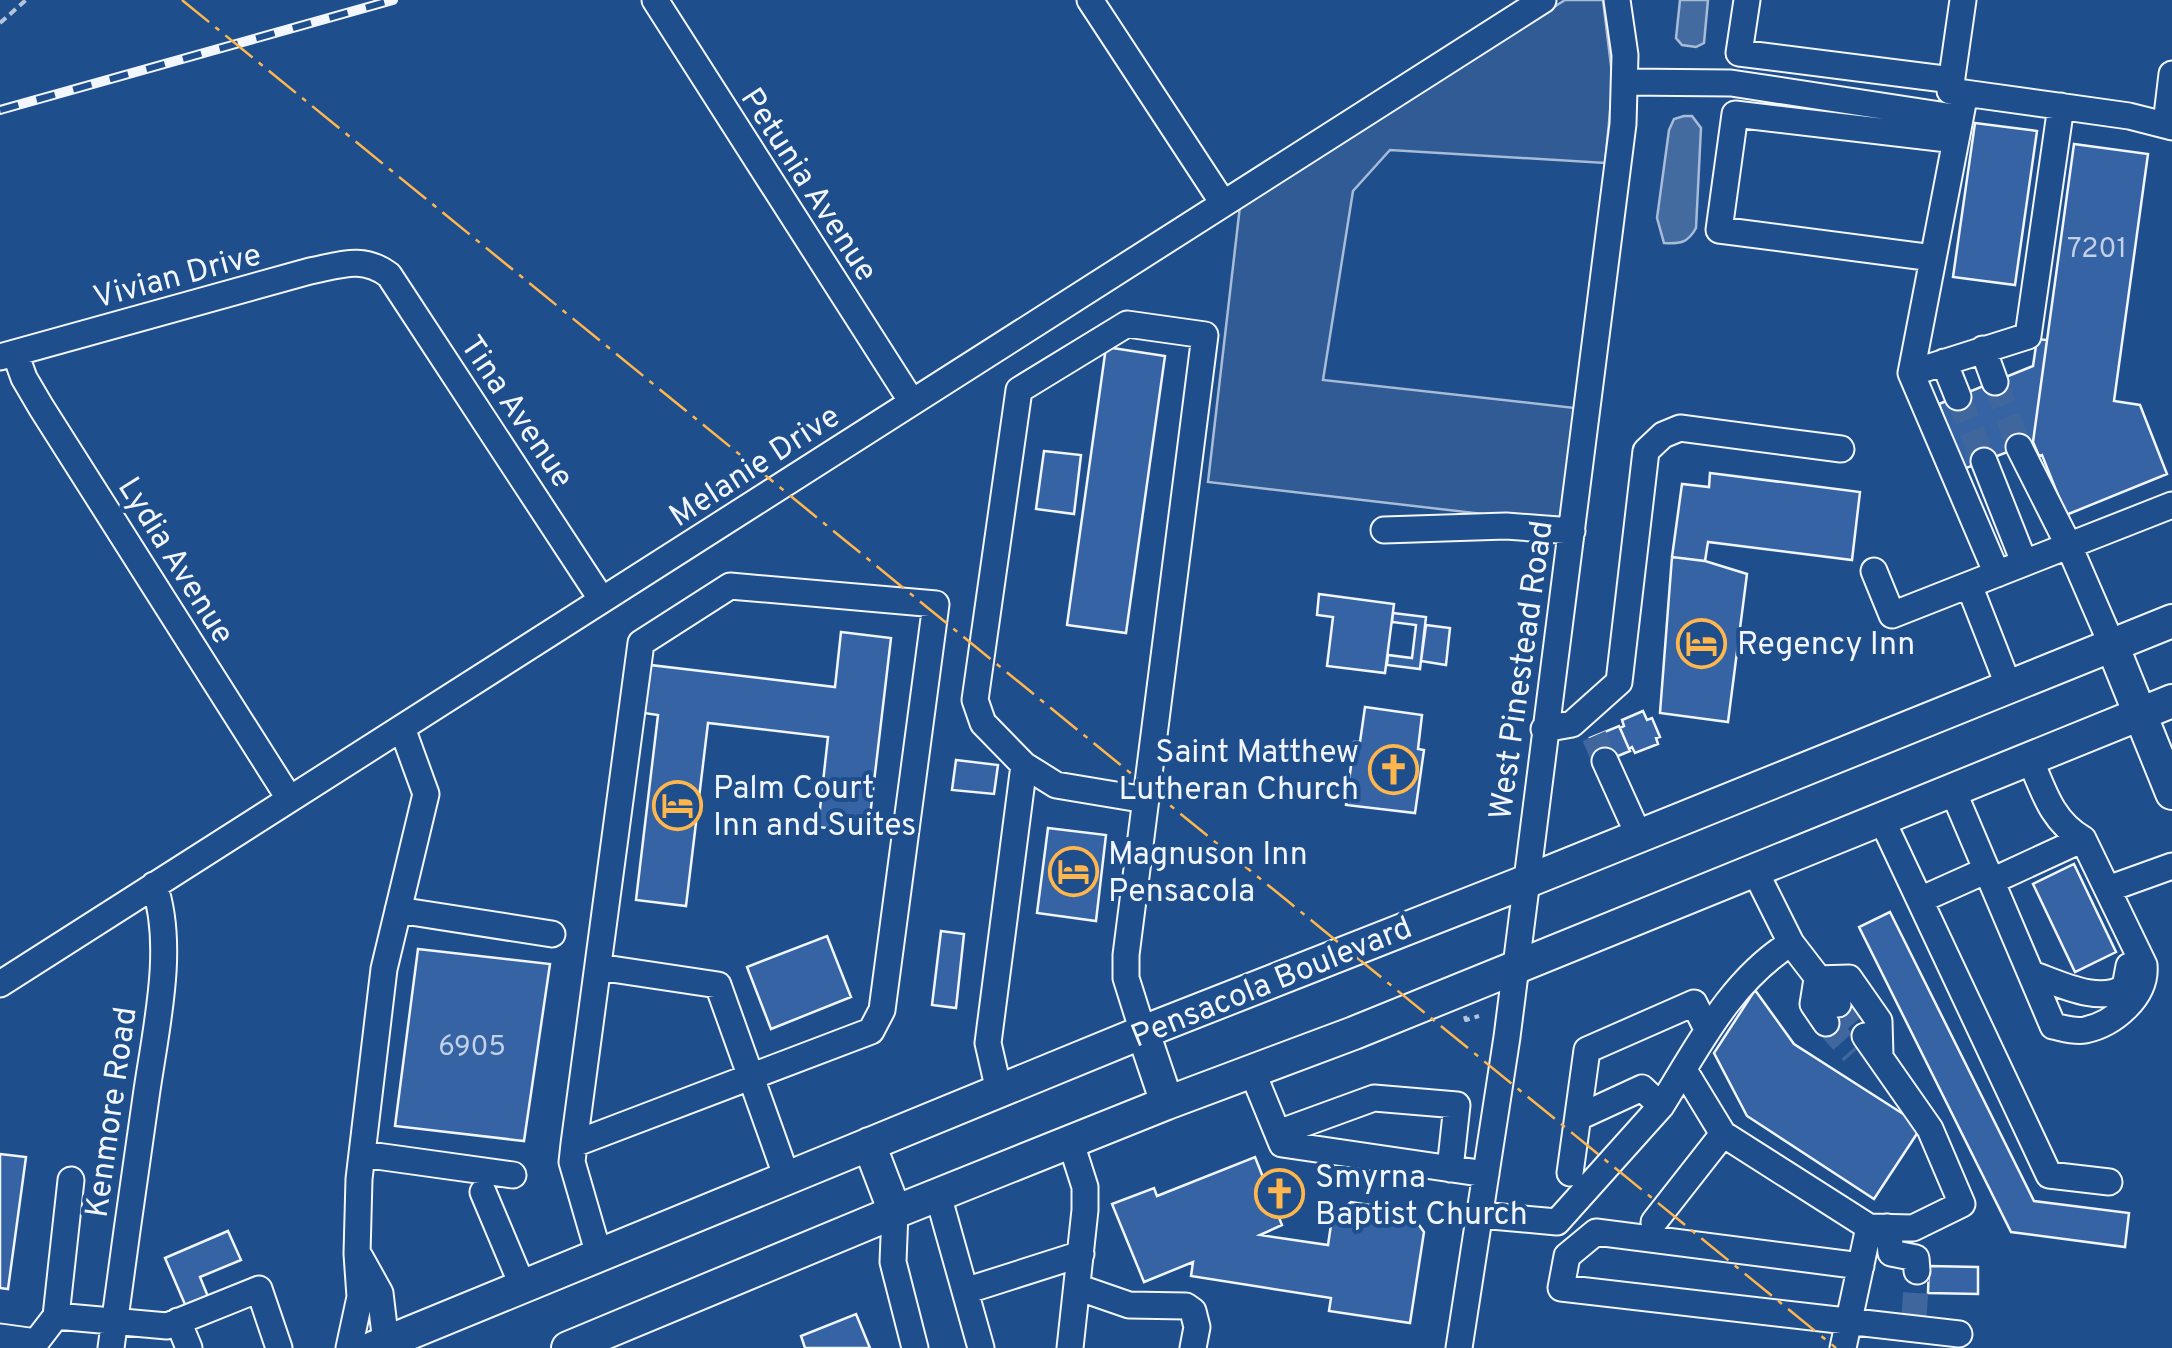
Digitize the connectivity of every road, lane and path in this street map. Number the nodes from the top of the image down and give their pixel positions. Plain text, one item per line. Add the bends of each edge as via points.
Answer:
1 (26, 0) edge
2 (655, 0) edge
3 (1090, 0) edge
4 (1543, 0) edge
5 (1616, 0) edge
6 (1747, 0) edge
7 (1963, 0) edge
8 (0, 23) edge
9 (2172, 74) edge
10 (1626, 82) junction
11 (1959, 87) junction
12 (2062, 106) junction
13 (2169, 125) edge
14 (1958, 129) junction
15 (1224, 202) junction
16 (1933, 258) junction
17 (372, 264) joint
18 (1983, 348) junction
19 (8, 355) edge
20 (1944, 362) junction
21 (1911, 373) junction
22 (1995, 382) tunnel mouth
23 (1958, 397) tunnel mouth
24 (912, 402) junction
25 (2018, 446) tunnel mouth
26 (1841, 450) dead end
27 (1984, 461) tunnel mouth
28 (2172, 506) edge
29 (1384, 530) dead end
30 (1572, 531) junction
31 (2069, 546) junction
32 (2024, 562) junction
33 (1874, 571) dead end
34 (1997, 574) junction
35 (1969, 585) junction
36 (602, 600) junction
37 (2172, 620) edge
38 (2112, 645) junction
39 (2009, 687) junction
40 (2172, 701) edge
41 (2141, 714) junction
42 (402, 728) junction
43 (1544, 729) junction
44 (2030, 759) junction
45 (1605, 761) tunnel mouth
46 (1024, 766) junction
47 (1954, 790) junction
48 (2172, 793) edge
49 (289, 798) junction
50 (1146, 800) junction
51 (1882, 820) junction
52 (1639, 836) junction
53 (2078, 842) junction
54 (2172, 866) edge
55 (1755, 870) junction
56 (1990, 876) junction
57 (1526, 882) junction
58 (154, 885) junction
59 (2108, 888) junction
60 (1920, 900) junction
61 (398, 910) junction
62 (552, 934) dead end
63 (1791, 943) junction
64 (1516, 966) junction
65 (598, 967) junction
66 (2032, 974) junction
67 (1817, 979) junction
68 (0, 984) edge
69 (1832, 1014) tunnel mouth
70 (1466, 1020) dead end
71 (1461, 1028) dead end
72 (1707, 1029) junction
73 (1142, 1032) junction
74 (1684, 1070) junction
75 (1252, 1071) junction
76 (752, 1076) junction
77 (998, 1091) junction
78 (1168, 1103) junction
79 (1661, 1106) junction
80 (1579, 1118) junction
81 (1278, 1133) junction
82 (1723, 1134) junction
83 (574, 1144) junction
84 (869, 1144) junction
85 (1071, 1144) junction
86 (362, 1154) junction
87 (1450, 1169) junction
88 (1570, 1173) dead end
89 (1486, 1174) junction
90 (513, 1176) dead end
91 (787, 1178) junction
92 (72, 1180) dead end
93 (2110, 1182) dead end
94 (482, 1192) dead end
95 (938, 1195) junction
96 (895, 1212) junction
97 (1480, 1214) junction
98 (1654, 1222) dead end
99 (1879, 1227) junction
100 (357, 1254) junction
101 (1080, 1254) junction
102 (599, 1256) junction
103 (1861, 1266) junction
104 (1917, 1271) dead end
105 (522, 1287) junction
106 (1076, 1287) junction
107 (965, 1291) junction
108 (56, 1316) junction
109 (178, 1322) junction
110 (1959, 1334) dead end
111 (113, 1335) edge
112 (1847, 1336) edge
113 (0, 1337) edge
114 (382, 1346) edge
115 (1467, 1347) edge
116 (188, 1348) edge
117 (279, 1348) edge
118 (349, 1348) edge
119 (568, 1348) edge
120 (915, 1348) edge
121 (981, 1348) edge
122 (1070, 1348) edge
123 (1193, 1348) edge

1 - 8 path
2 - 24 street, Petunia Avenue
3 - 15 street
4 - 15 street, Melanie Drive
5 - 10 street, West Pinestead Road
6 - 11 street via 1740,54
7 - 11 street
9 - 13 street
10 - 14 street via 1730,83
10 - 30 street, West Pinestead Road
11 - 12 street
11 - 14 street
12 - 13 street
12 - 18 street via 2028,336
14 - 16 street
14 - 16 street via 1735,114 1719,230
15 - 24 street, Melanie Drive
16 - 21 street
17 - 19 street, Vivian Drive via 310,272
17 - 36 street, Tina Avenue via 389,275
18 - 20 street
18 - 22 street
19 - 49 street, Lydia Avenue
20 - 21 street
20 - 23 street
21 - 34 street
24 - 36 street, Melanie Drive
25 - 31 street
26 - 43 street via 1680,428 1663,435 1646,451 1619,682 1589,726
27 - 32 street
28 - 31 street
29 - 30 street
30 - 43 street, West Pinestead Road
31 - 32 street
31 - 38 street
32 - 34 street
33 - 35 street via 1892,616
34 - 35 street
35 - 39 street
36 - 42 street, Melanie Drive
37 - 38 main road, Pensacola Boulevard
38 - 39 main road, Pensacola Boulevard
38 - 41 main road
39 - 52 main road, Pensacola Boulevard
40 - 41 main road
41 - 44 main road
41 - 48 main road
42 - 49 street, Melanie Drive
42 - 61 street via 426,794
43 - 57 street, West Pinestead Road
44 - 47 main road
44 - 53 street via 2054,816
45 - 52 street
46 - 50 street via 1056,785
46 - 50 street via 983,723 976,700 1019,390 1128,324 1205,334
46 - 77 street via 988,1043
47 - 51 main road
47 - 56 street
49 - 58 street, Melanie Drive
50 - 73 street via 1126,955
51 - 55 main road
51 - 60 street
52 - 57 main road, Pensacola Boulevard
53 - 56 street
53 - 59 street
53 - 66 street via 2129,967 2124,987 2097,994
54 - 59 street
55 - 63 street
55 - 64 main road
56 - 60 street
56 - 66 street
57 - 64 street, West Pinestead Road
57 - 73 main road, Pensacola Boulevard
58 - 68 street, Melanie Drive
58 - 111 street, Kenmore Road via 165,933
59 - 66 street via 2144,966 2139,994 2086,1030 2054,1026
60 - 93 street via 2050,1174
61 - 62 street
61 - 86 street via 384,969
63 - 67 street
63 - 72 street via 1762,962
64 - 75 main road
64 - 89 street, West Pinestead Road
65 - 76 street via 718,985
65 - 76 street via 641,643 730,586 936,604 882,1010 871,1032
65 - 83 street
67 - 69 street via 1813,1004
67 - 99 street via 1848,978 1880,1020 1866,1048 1930,1128 1962,1204 1913,1228
70 - 71 path
72 - 74 street
72 - 80 street via 1694,1003 1587,1050
73 - 77 main road, Pensacola Boulevard
73 - 78 main road
74 - 79 street
74 - 82 street
75 - 78 main road
75 - 81 street
76 - 83 street
76 - 91 street
77 - 84 main road, Pensacola Boulevard
78 - 85 main road
79 - 80 street via 1642,1088
79 - 97 street via 1556,1222
80 - 88 street
81 - 87 street via 1282,1144
81 - 87 street via 1374,1098 1457,1105
82 - 98 street
82 - 99 street
83 - 102 street via 572,1162
84 - 91 main road, Pensacola Boulevard
84 - 96 main road
85 - 95 main road
85 - 101 street via 1085,1187
86 - 90 street
86 - 100 street
87 - 89 street
89 - 97 street, West Pinestead Road
91 - 102 main road, Pensacola Boulevard
92 - 108 street
94 - 105 street
95 - 96 main road
95 - 107 street
96 - 119 main road
96 - 120 street via 892,1262
97 - 115 street, West Pinestead Road
99 - 103 street
99 - 104 street via 1892,1253 1916,1258
100 - 114 street via 380,1293
100 - 118 street via 360,1297
101 - 106 street
101 - 107 street
102 - 105 main road, Pensacola Boulevard
103 - 112 street
103 - 112 street via 1596,1232 1567,1256 1561,1288
105 - 114 main road, Pensacola Boulevard
106 - 122 street
106 - 123 street via 1128,1305 1186,1306 1197,1326
107 - 121 street
108 - 111 street
108 - 113 street via 36,1342
109 - 111 street
109 - 116 street
109 - 117 street via 259,1289
110 - 112 street via 1914,1324

